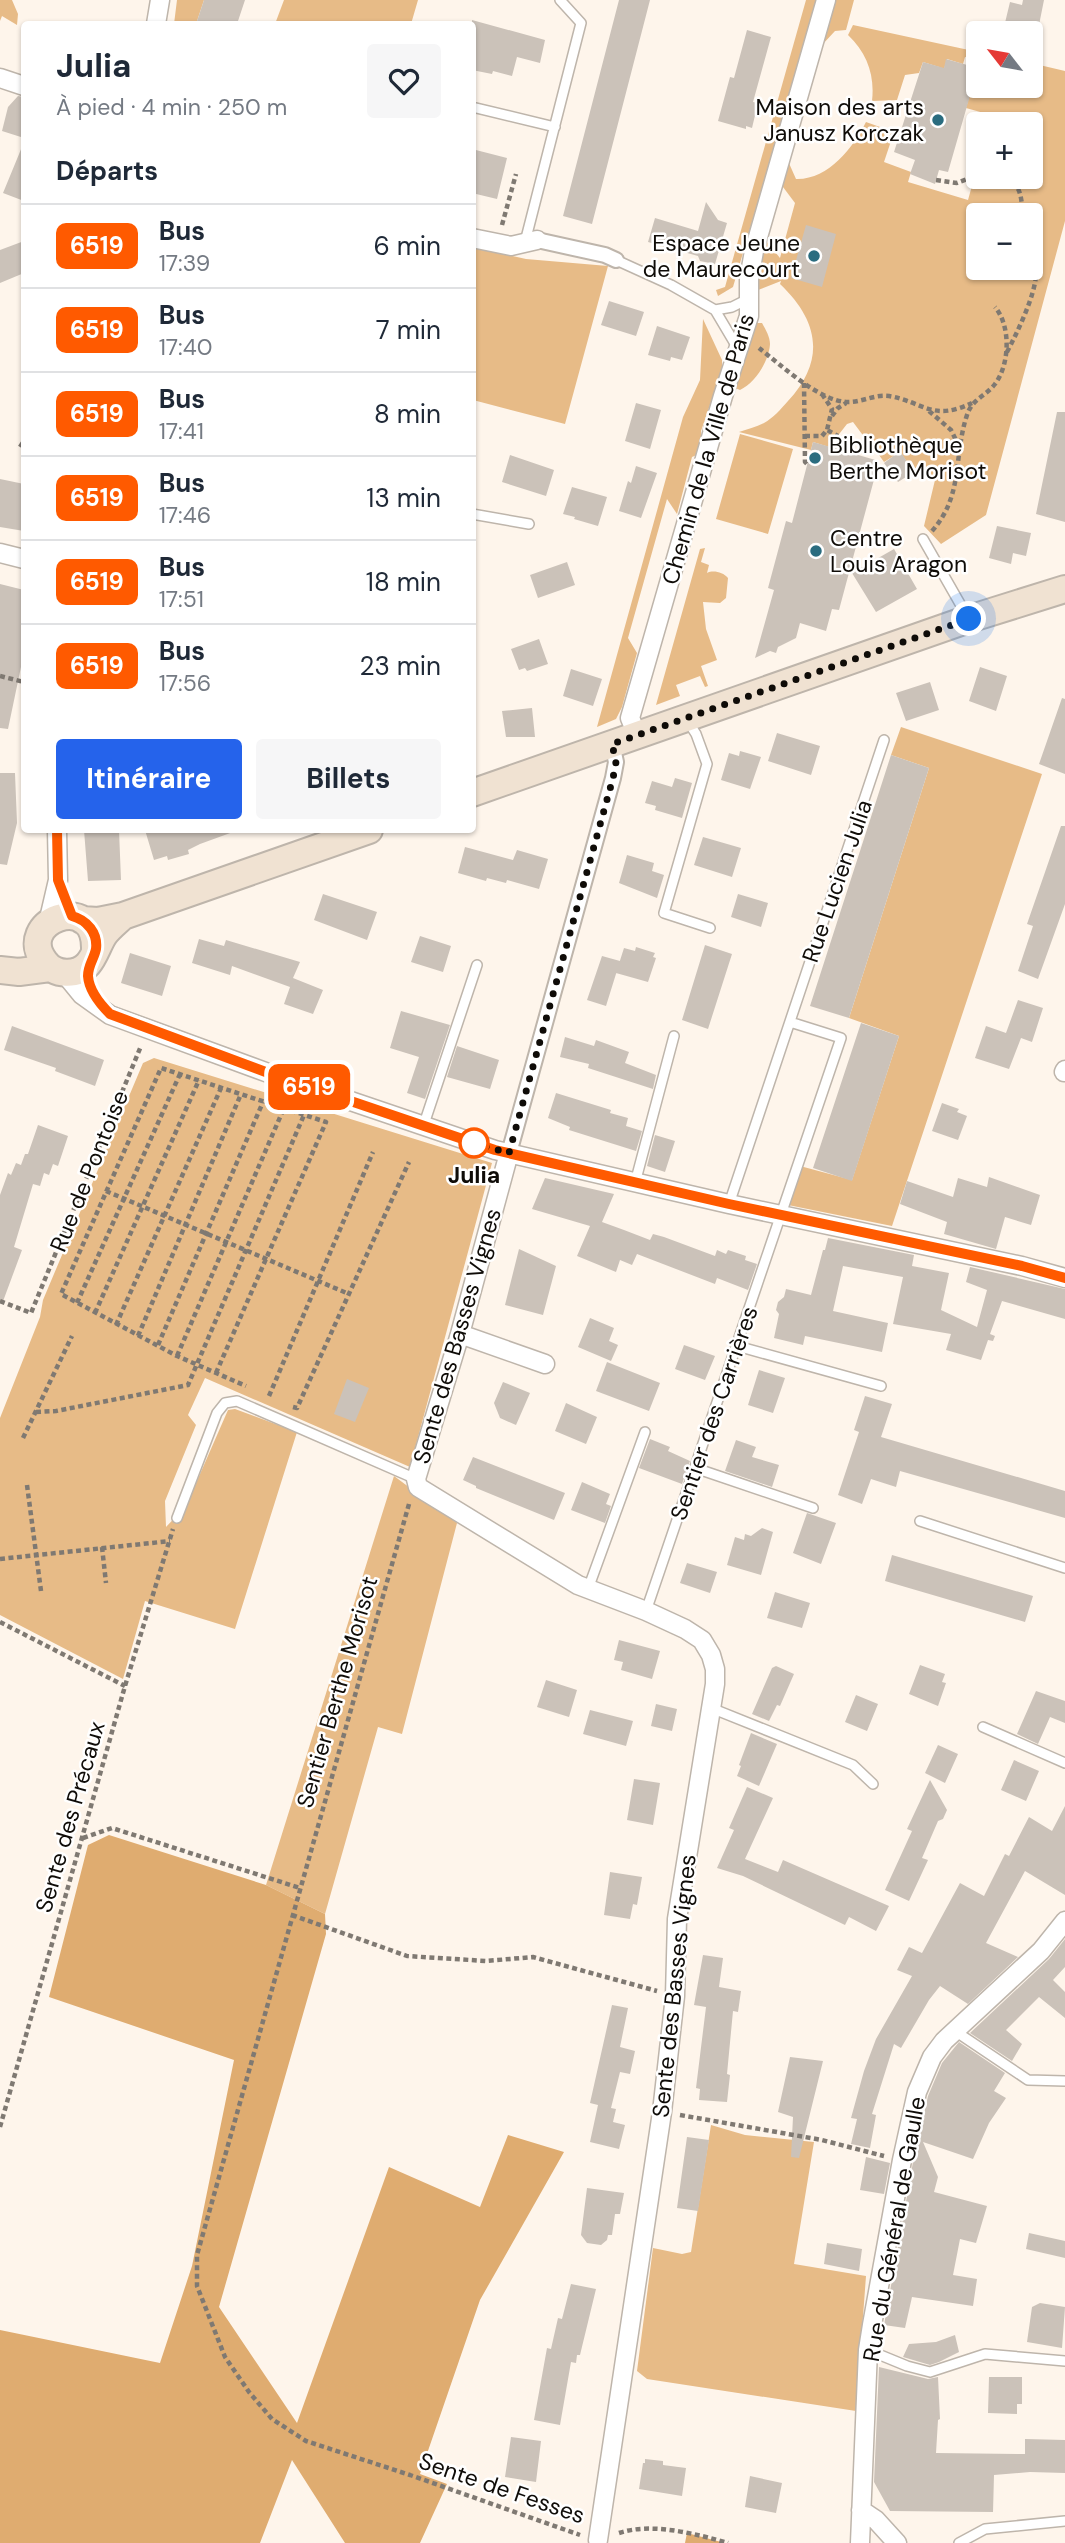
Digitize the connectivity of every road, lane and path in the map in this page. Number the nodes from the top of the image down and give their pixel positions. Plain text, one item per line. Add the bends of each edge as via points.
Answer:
1 (160, 0) edge
2 (560, 0) edge
3 (826, 0) edge
4 (156, 21) edge
5 (1, 83) edge
6 (21, 86) edge
7 (476, 108) edge
8 (555, 127) junction
9 (516, 174) dead end
10 (936, 180) dead end
11 (966, 180) edge
12 (501, 229) dead end
13 (476, 239) edge
14 (531, 241) junction
15 (616, 260) joint
16 (1035, 280) edge
17 (750, 299) junction
18 (995, 307) dead end
19 (715, 310) junction
20 (741, 340) junction
21 (1005, 356) junction
22 (804, 382) junction
23 (818, 391) junction
24 (851, 402) junction
25 (972, 403) junction
26 (929, 411) junction
27 (830, 420) junction
28 (828, 430) junction
29 (805, 436) junction
30 (838, 436) dead end
31 (960, 447) junction
32 (807, 464) dead end
33 (476, 515) edge
34 (529, 524) dead end
35 (923, 539) joint
36 (0, 553) edge
37 (21, 558) edge
38 (1065, 589) edge
39 (969, 619) junction
40 (0, 676) edge
41 (21, 681) edge
42 (686, 718) junction
43 (884, 740) dead end
44 (622, 747) junction
45 (476, 792) edge
46 (57, 833) edge
47 (360, 833) edge
48 (58, 880) junction
49 (123, 916) junction
50 (60, 923) junction
51 (710, 928) dead end
52 (92, 956) junction
53 (0, 961) edge
54 (477, 965) dead end
55 (0, 970) edge
56 (57, 970) junction
57 (110, 1014) junction
58 (790, 1022) junction
59 (149, 1029) junction
60 (674, 1036) dead end
61 (180, 1074) junction
62 (199, 1080) junction
63 (221, 1088) junction
64 (242, 1094) junction
65 (263, 1101) junction
66 (284, 1108) junction
67 (304, 1115) junction
68 (423, 1126) junction
69 (373, 1152) dead end
70 (509, 1153) junction
71 (409, 1161) dead end
72 (635, 1183) junction
73 (106, 1191) junction
74 (124, 1198) junction
75 (729, 1204) junction
76 (143, 1206) junction
77 (165, 1216) junction
78 (782, 1216) junction
79 (185, 1224) junction
80 (206, 1233) junction
81 (226, 1242) junction
82 (245, 1250) junction
83 (266, 1259) junction
84 (1065, 1278) edge
85 (318, 1281) junction
86 (348, 1294) junction
87 (0, 1301) edge
88 (77, 1303) junction
89 (95, 1313) junction
90 (116, 1325) junction
91 (460, 1334) junction
92 (72, 1336) dead end
93 (138, 1336) junction
94 (158, 1345) junction
95 (737, 1346) junction
96 (177, 1356) junction
97 (197, 1364) junction
98 (545, 1364) dead end
99 (216, 1373) junction
100 (881, 1386) dead end
101 (247, 1387) dead end
102 (258, 1391) dead end
103 (269, 1396) junction
104 (278, 1400) dead end
105 (287, 1404) dead end
106 (36, 1412) junction
107 (645, 1432) dead end
108 (23, 1438) dead end
109 (695, 1468) junction
110 (416, 1479) junction
111 (27, 1485) dead end
112 (813, 1508) dead end
113 (177, 1518) joint
114 (920, 1521) dead end
115 (170, 1541) junction
116 (102, 1547) junction
117 (35, 1555) junction
118 (0, 1559) edge
119 (1065, 1569) edge
120 (106, 1583) dead end
121 (588, 1589) junction
122 (41, 1591) dead end
123 (646, 1611) junction
124 (0, 1622) edge
125 (125, 1686) junction
126 (711, 1708) junction
127 (984, 1727) dead end
128 (1065, 1763) edge
129 (873, 1784) dead end
130 (83, 1839) junction
131 (300, 1888) junction
132 (292, 1915) junction
133 (1065, 1921) edge
134 (675, 1996) junction
135 (955, 2031) junction
136 (1065, 2081) edge
137 (662, 2112) junction
138 (0, 2127) edge
139 (902, 2160) junction
140 (869, 2350) junction
141 (1065, 2361) edge
142 (861, 2510) junction
143 (1065, 2521) edge
144 (598, 2540) junction
145 (728, 2543) edge
146 (860, 2543) edge
147 (897, 2543) edge
148 (959, 2543) edge

1 - 4 street
2 - 8 lane via 581,23
3 - 17 street, Chemin de la Ville de Paris via 754,251
5 - 6 street
7 - 8 lane
8 - 14 lane
9 - 12 path
10 - 11 path
13 - 14 street via 511,246
14 - 15 street
15 - 19 lane
16 - 21 path
17 - 19 lane
17 - 20 street, Chemin de la Ville de Paris
18 - 21 path via 1006,333
19 - 20 lane via 734,342
20 - 22 path
20 - 44 street, Chemin de la Ville de Paris
21 - 25 path via 994,385
22 - 23 path
22 - 29 path
23 - 24 path
23 - 27 path via 830,404
24 - 26 path via 888,396
24 - 27 path via 838,408
25 - 26 path
25 - 31 path
26 - 31 path via 951,430
27 - 28 path
28 - 29 path via 821,436
28 - 30 path
29 - 32 path
31 - 35 path via 954,494 941,520
33 - 34 lane
35 - 39 lane
36 - 37 street
38 - 39 main road
39 - 42 main road
40 - 41 path
42 - 44 main road
42 - 51 lane via 708,764 663,913
43 - 58 lane, Rue Lucien Julia
44 - 45 main road
44 - 70 street, Chemin de la Ville de Paris
46 - 48 street
47 - 49 main road
48 - 50 street
48 - 50 street
49 - 50 main road
49 - 52 main road via 106,932
50 - 52 main road via 93,932
50 - 53 main road via 28,949
50 - 56 main road via 39,950 45,963
52 - 56 main road via 73,972
52 - 57 street via 91,988
54 - 68 lane
55 - 56 main road
56 - 57 street
57 - 59 street
58 - 75 lane, Rue Lucien Julia
58 - 78 lane via 841,1038
59 - 68 street
59 - 87 path, Rue de Pontoise via 31,1313
60 - 72 lane
61 - 62 path
61 - 73 path via 161,1068
61 - 74 path
62 - 63 path
62 - 76 path
63 - 64 path
63 - 77 path
64 - 65 path
64 - 79 path
65 - 66 path
65 - 80 path
66 - 67 path
66 - 81 path
67 - 82 path
67 - 83 path via 326,1122
68 - 70 street
69 - 85 path
70 - 72 street
70 - 91 street, Sente des Basses Vignes
71 - 86 path
72 - 75 street
73 - 74 path
73 - 88 path via 61,1294
74 - 76 path
74 - 88 path
75 - 78 street
76 - 77 path
76 - 89 path
77 - 79 path
77 - 90 path
78 - 84 street
78 - 95 lane, Sentier des Carrières
79 - 80 path
79 - 93 path
80 - 81 path
80 - 94 path
81 - 82 path
81 - 96 path
82 - 83 path
82 - 97 path
83 - 85 path
83 - 99 path
85 - 86 path
85 - 103 path
86 - 105 path via 297,1408
88 - 89 path
89 - 90 path
90 - 93 path
91 - 98 street
91 - 110 street, Sente des Basses Vignes
92 - 106 path
93 - 94 path
94 - 96 path
95 - 100 lane
95 - 109 lane, Sentier des Carrières
96 - 97 path
97 - 99 path
97 - 106 path via 188,1385
99 - 101 path
102 - 103 path
103 - 104 path
106 - 108 path
107 - 121 lane
109 - 112 lane
109 - 123 lane, Sentier des Carrières
110 - 113 lane, Sente des Basses Vignes via 237,1401 225,1403 217,1413
110 - 121 street, Sente des Basses Vignes via 425,1493
110 - 131 path, Sentier Berthe Morisot
111 - 117 path
113 - 115 path, Sente des Précaux
114 - 119 lane
115 - 116 path
115 - 125 path, Sente des Précaux
116 - 117 path
116 - 120 path
117 - 118 path
117 - 122 path
121 - 123 street, Sente des Basses Vignes
123 - 126 street, Sente des Basses Vignes via 702,1640 715,1670
124 - 125 path
125 - 130 path, Sente des Précaux
126 - 129 lane via 853,1765
126 - 134 street, Sente des Basses Vignes via 677,1919
127 - 128 lane
130 - 131 path via 112,1828
130 - 138 path, Sente des Précaux
131 - 132 path, Sentier Berthe Morisot
132 - 134 path via 407,1955 486,1961 533,1957
132 - 144 path, Sente de Fesses via 197,2255 197,2286 225,2357 272,2418 306,2441
133 - 135 street, Rue du Général de Gaulle via 1041,1951
134 - 137 street, Sente des Basses Vignes
135 - 136 lane via 1028,2080
135 - 139 street, Rue du Général de Gaulle via 922,2078
137 - 139 path via 822,2140
137 - 144 street, Sente des Basses Vignes
139 - 140 street, Rue du Général de Gaulle
140 - 141 lane via 930,2372 985,2354
140 - 142 street, Rue du Général de Gaulle
142 - 146 street, Rue du Général de Gaulle
142 - 147 street
143 - 148 lane via 985,2529
144 - 145 path, Sente de Fesses via 624,2531 655,2529

